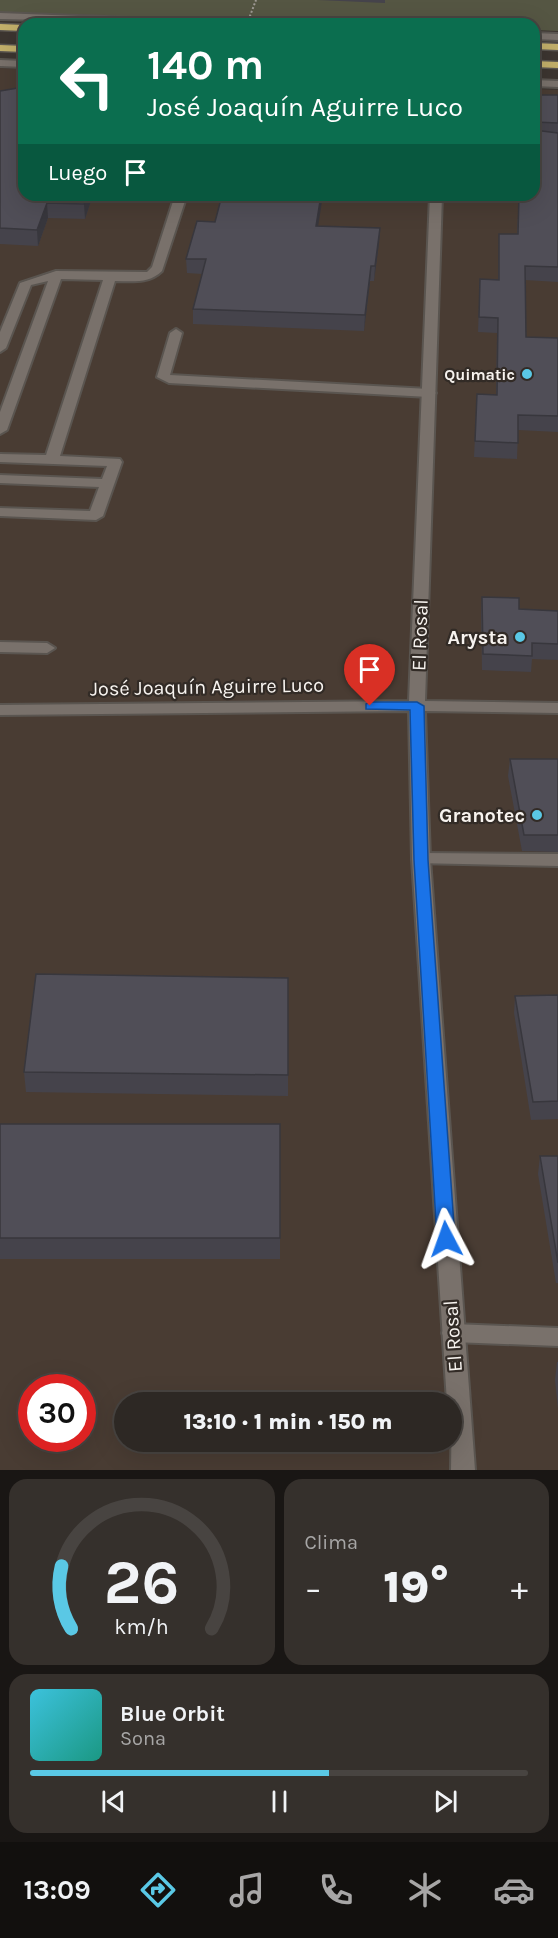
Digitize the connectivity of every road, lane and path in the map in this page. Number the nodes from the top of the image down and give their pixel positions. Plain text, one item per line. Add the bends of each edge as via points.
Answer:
1 (256, 0) edge
2 (0, 16) edge
3 (52, 18) edge
4 (249, 18) edge
5 (0, 27) edge
6 (18, 28) edge
7 (540, 38) edge
8 (558, 38) edge
9 (540, 46) edge
10 (558, 47) edge
11 (0, 48) edge
12 (18, 49) edge
13 (0, 63) edge
14 (18, 64) edge
15 (540, 64) edge
16 (558, 65) edge
17 (540, 83) edge
18 (558, 84) edge
19 (179, 201) edge
20 (436, 201) edge
21 (56, 275) junction
22 (110, 277) junction
23 (176, 333) dead end
24 (0, 348) edge
25 (429, 393) junction
26 (0, 430) edge
27 (0, 458) edge
28 (52, 459) junction
29 (0, 479) edge
30 (108, 483) junction
31 (0, 513) edge
32 (0, 647) edge
33 (47, 648) dead end
34 (417, 706) junction
35 (558, 708) edge
36 (0, 710) edge
37 (421, 860) junction
38 (558, 860) edge
39 (453, 1333) junction
40 (558, 1337) edge
41 (463, 1470) edge

1 - 4 path
2 - 3 street
5 - 6 highway
7 - 8 highway
9 - 10 highway
11 - 12 highway
13 - 14 street
15 - 16 highway
17 - 18 street
19 - 22 street via 158,268 139,278
20 - 25 street, El Rosal
21 - 22 street
21 - 24 street via 26,283
21 - 26 street
22 - 28 street
23 - 25 street via 163,377 168,379
25 - 34 street, El Rosal
27 - 28 street
28 - 30 street via 115,462
29 - 30 street
30 - 31 street via 96,516
32 - 33 street
34 - 35 street, José Joaquín Aguirre Luco
34 - 36 street, José Joaquín Aguirre Luco
34 - 37 street, El Rosal
37 - 38 street
37 - 39 street, El Rosal
39 - 40 street
39 - 41 street, El Rosal

